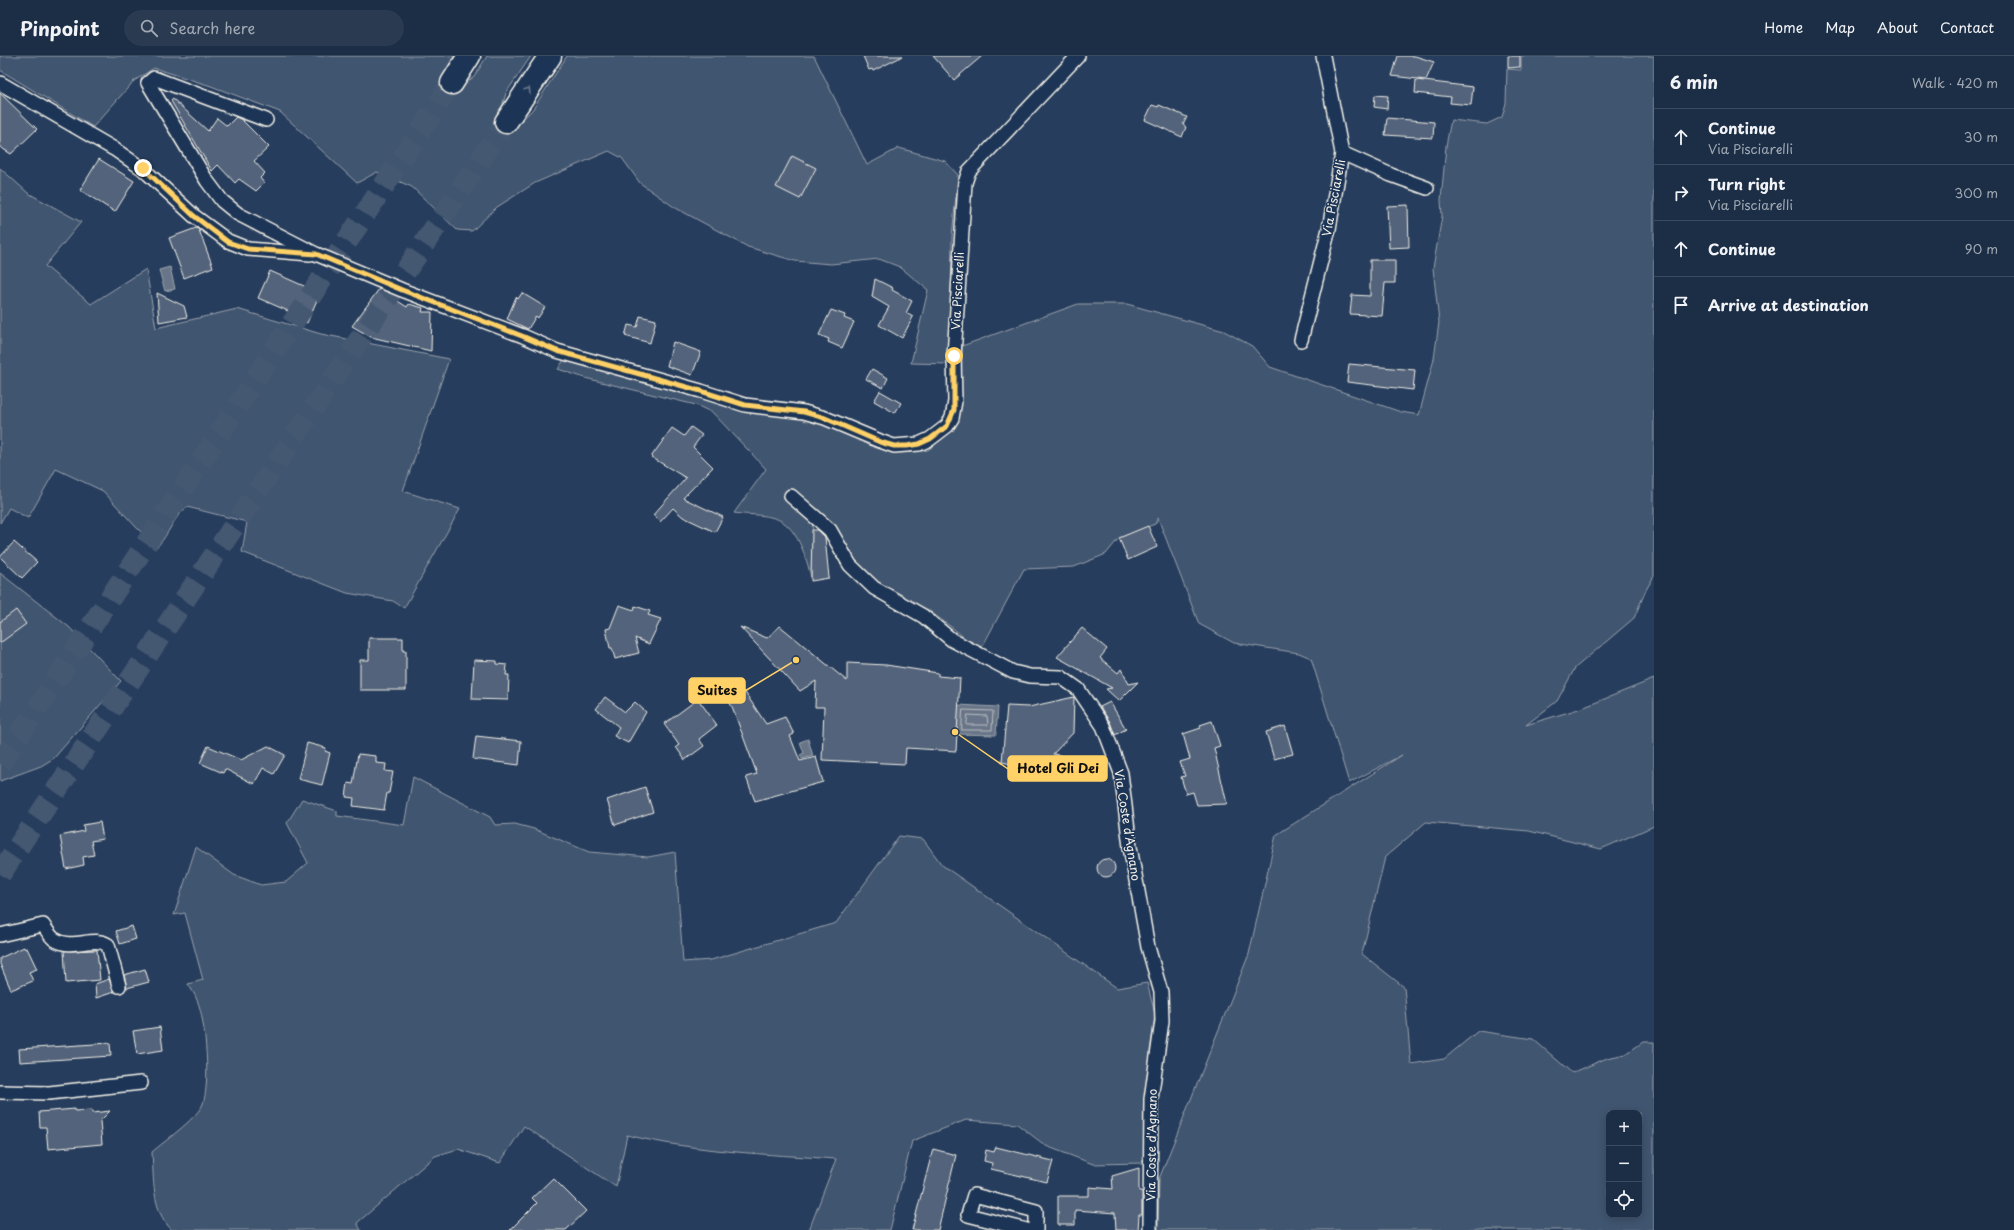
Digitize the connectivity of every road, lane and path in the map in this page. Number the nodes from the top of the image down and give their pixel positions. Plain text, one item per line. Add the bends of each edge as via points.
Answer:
1 (469, 56) edge
2 (550, 56) edge
3 (1078, 56) edge
4 (1323, 56) edge
5 (0, 83) edge
6 (452, 83) tunnel mouth
7 (266, 120) dead end
8 (506, 122) tunnel mouth
9 (1342, 153) junction
10 (1427, 188) dead end
11 (316, 254) junction
12 (1301, 340) dead end
13 (791, 496) dead end
14 (0, 936) edge
15 (119, 986) dead end
16 (141, 1083) dead end
17 (0, 1092) edge
18 (1027, 1230) edge
19 (1036, 1230) edge
20 (1150, 1230) edge

1 - 6 highway
8 -> 2 highway
3 - 11 street, Via Pisciarelli via 969,171 964,183 954,356 954,410 947,426 919,444 894,446 804,412 745,405 557,351
4 - 9 street, Via Pisciarelli
5 - 11 street via 143,168 194,216 228,242 248,249
7 - 11 street via 154,78 148,83 207,181 222,201 238,214
9 - 10 street
9 - 12 street, Via Pisciarelli via 1329,229
13 - 20 street, Via Coste d'Agnano via 830,530 850,565 874,588 923,616 952,640 1013,672 1030,676 1061,677 1078,689 1103,726 1121,773 1130,847 1148,947 1161,992 1162,1021 1151,1099
14 - 15 street via 43,925 53,939 66,945 103,941 108,945
16 - 17 street via 49,1093
18 - 19 street via 968,1215 974,1195 1036,1211

